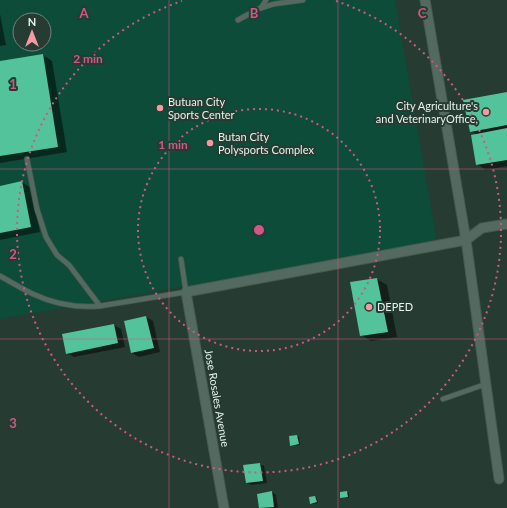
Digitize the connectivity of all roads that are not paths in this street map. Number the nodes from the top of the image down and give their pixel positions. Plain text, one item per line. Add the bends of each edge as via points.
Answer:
1 (266, 0) edge
2 (303, 0) edge
3 (425, 0) edge
4 (261, 8) junction
5 (238, 20) dead end
6 (27, 159) dead end
7 (507, 224) edge
8 (466, 240) junction
9 (180, 259) dead end
10 (0, 276) edge
11 (186, 292) junction
12 (100, 306) junction
13 (486, 384) junction
14 (443, 400) dead end
15 (499, 479) dead end
16 (224, 508) edge

1 - 4 lane
2 - 4 lane
3 - 8 street
4 - 5 lane
6 - 12 lane via 37,209 46,236 57,255 69,265
7 - 8 street via 482,228
8 - 11 street
8 - 13 street
9 - 11 lane
10 - 12 lane via 51,301 87,307
11 - 12 lane
11 - 16 street, Jose Rosales Avenue
13 - 14 lane
13 - 15 street

